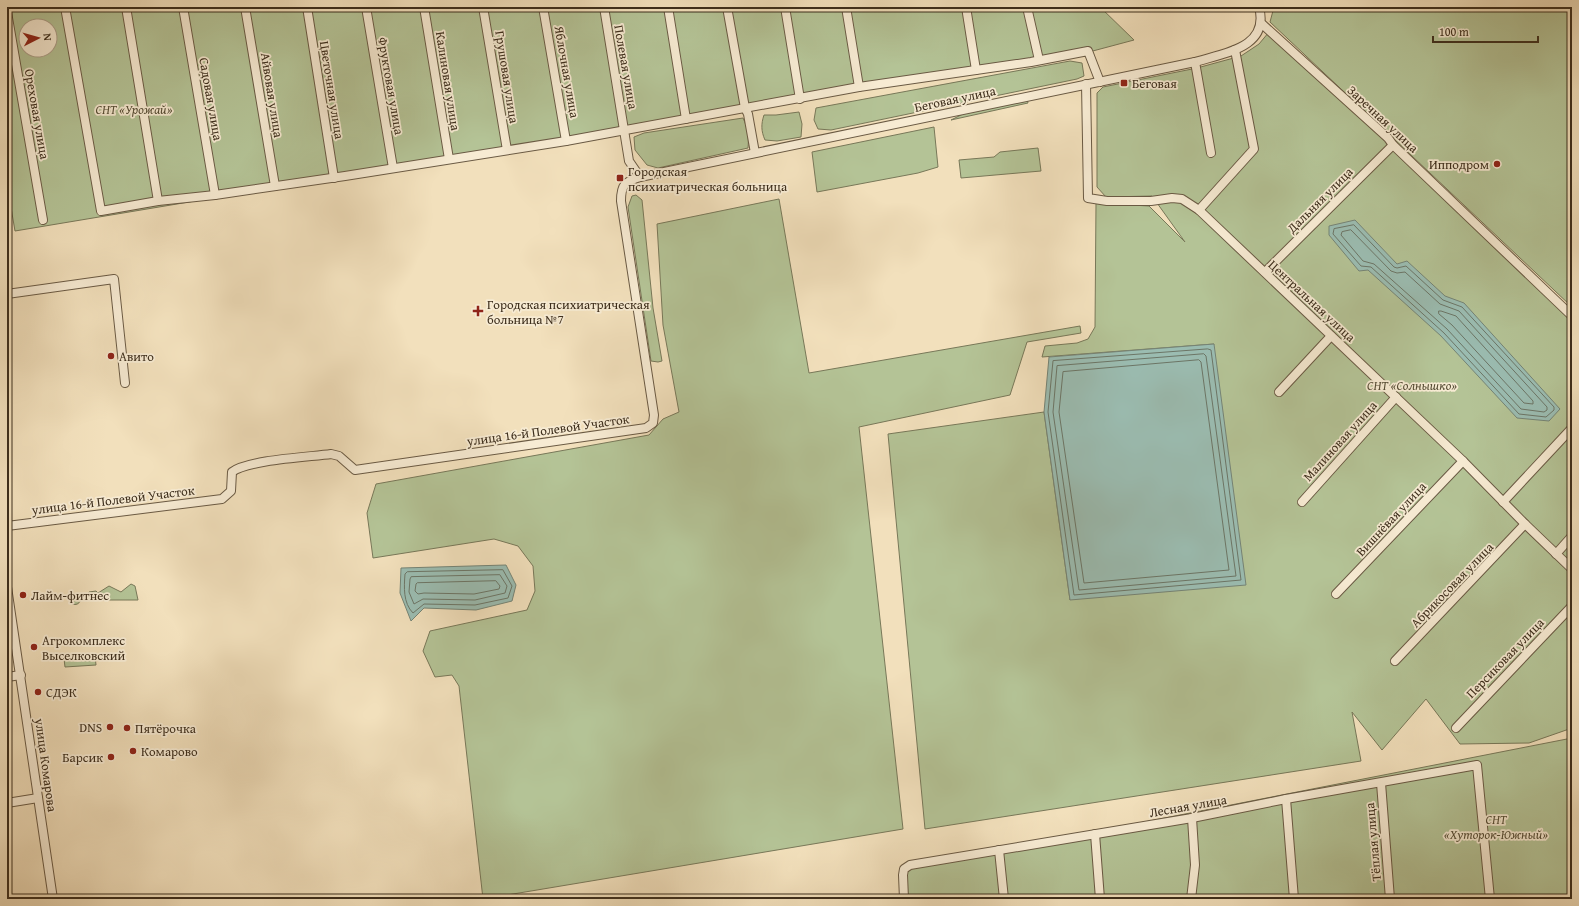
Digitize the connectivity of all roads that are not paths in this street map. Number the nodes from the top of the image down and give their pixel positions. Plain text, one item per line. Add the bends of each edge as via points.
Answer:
1 (65, 7) edge
2 (126, 7) edge
3 (183, 7) edge
4 (245, 7) edge
5 (307, 7) edge
6 (366, 7) edge
7 (424, 7) edge
8 (484, 7) edge
9 (543, 7) edge
10 (604, 7) edge
11 (668, 7) edge
12 (727, 7) edge
13 (785, 7) edge
14 (846, 7) edge
15 (966, 7) edge
16 (1027, 7) edge
17 (1259, 7) edge
18 (7, 12) edge
19 (1262, 24) junction
20 (1235, 50) junction
21 (1039, 60) junction
22 (1195, 62) junction
23 (976, 70) junction
24 (1100, 82) junction
25 (1086, 84) junction
26 (859, 87) junction
27 (800, 99) junction
28 (745, 108) junction
29 (686, 119) junction
30 (624, 130) junction
31 (566, 141) junction
32 (1393, 145) junction
33 (507, 150) junction
34 (755, 153) junction
35 (1211, 153) dead end
36 (449, 159) junction
37 (393, 168) junction
38 (640, 177) junction
39 (334, 178) junction
40 (626, 182) joint
41 (275, 186) junction
42 (215, 195) junction
43 (158, 201) junction
44 (1199, 210) junction
45 (43, 220) dead end
46 (1264, 272) junction
47 (7, 294) edge
48 (1572, 316) edge
49 (1331, 336) junction
50 (125, 383) dead end
51 (1279, 392) dead end
52 (1396, 397) junction
53 (1572, 428) edge
54 (1463, 460) junction
55 (1302, 502) dead end
56 (1503, 502) junction
57 (1525, 524) junction
58 (7, 526) edge
59 (1572, 536) edge
60 (1556, 554) junction
61 (1572, 569) edge
62 (7, 587) edge
63 (1336, 594) dead end
64 (1572, 606) edge
65 (1395, 661) dead end
66 (21, 676) junction
67 (7, 677) edge
68 (1456, 728) dead end
69 (1381, 783) junction
70 (38, 798) junction
71 (1286, 799) junction
72 (7, 803) edge
73 (1192, 818) junction
74 (1094, 834) junction
75 (999, 850) junction
76 (53, 899) edge
77 (904, 899) edge
78 (1004, 899) edge
79 (1100, 899) edge
80 (1191, 899) edge
81 (1294, 899) edge
82 (1390, 899) edge
83 (1490, 899) edge

1 - 43 street via 101,211
2 - 43 street
3 - 42 street, Садовая улица
4 - 41 street, Айвовая улица
5 - 39 street, Цветочная улица
6 - 37 street, Фруктовая улица
7 - 36 street, Калиновая улица
8 - 33 street, Грушовая улица
9 - 31 street, Яблочная улица
10 - 30 street, Полевая улица
11 - 29 street
12 - 28 street
13 - 27 street
14 - 26 street
15 - 23 street
16 - 21 street
17 - 19 street
18 - 45 street, Ореховая улица
19 - 20 street, Беговая улица via 1249,43
19 - 32 street, Заречная улица
20 - 22 street, Беговая улица
20 - 44 street via 1254,148
21 - 23 street
21 - 24 street via 1088,51
22 - 24 street, Беговая улица
22 - 35 street
23 - 26 street
24 - 25 street, Беговая улица
25 - 34 street, Беговая улица
25 - 44 street, Центральная улица via 1088,198 1107,201 1182,199
26 - 27 street
27 - 28 street
28 - 29 street
28 - 34 street
29 - 30 street
30 - 31 street
30 - 38 street, Полевая улица via 629,161
31 - 33 street
32 - 46 street, Дальняя улица
32 - 48 street, Заречная улица
33 - 36 street
34 - 38 street, Беговая улица
36 - 37 street
37 - 39 street
38 - 40 street, Беговая улица
39 - 41 street
40 - 58 street, улица 16-й Полевой Участок via 621,191 621,201 654,415 653,423 646,428 355,470 339,456 331,454 242,466 232,472 231,491 225,496
41 - 42 street
42 - 43 street
44 - 46 street, Центральная улица
46 - 49 street, Центральная улица
47 - 50 street via 114,279
49 - 51 street
49 - 52 street, Центральная улица
52 - 54 street, Центральная улица
52 - 55 street, Малиновая улица
53 - 56 street
54 - 56 street, Центральная улица
54 - 63 street, Вишнёвая улица
56 - 57 street, Центральная улица
57 - 60 street, Центральная улица
57 - 65 street, Абрикосовая улица
59 - 60 street
60 - 61 street, Центральная улица
62 - 66 street, улица Комарова
64 - 68 street, Персиковая улица
66 - 67 street
66 - 70 street, улица Комарова
69 - 71 street, Лесная улица
69 - 82 street, Тёплая улица
69 - 83 street, Лесная улица via 1477,766
70 - 72 street
70 - 76 street, улица Комарова
71 - 73 street, Лесная улица
71 - 81 street
73 - 74 street, Лесная улица
73 - 80 street via 1195,865
74 - 75 street, Лесная улица
74 - 79 street
75 - 77 street, Лесная улица via 910,865 904,869
75 - 78 street

